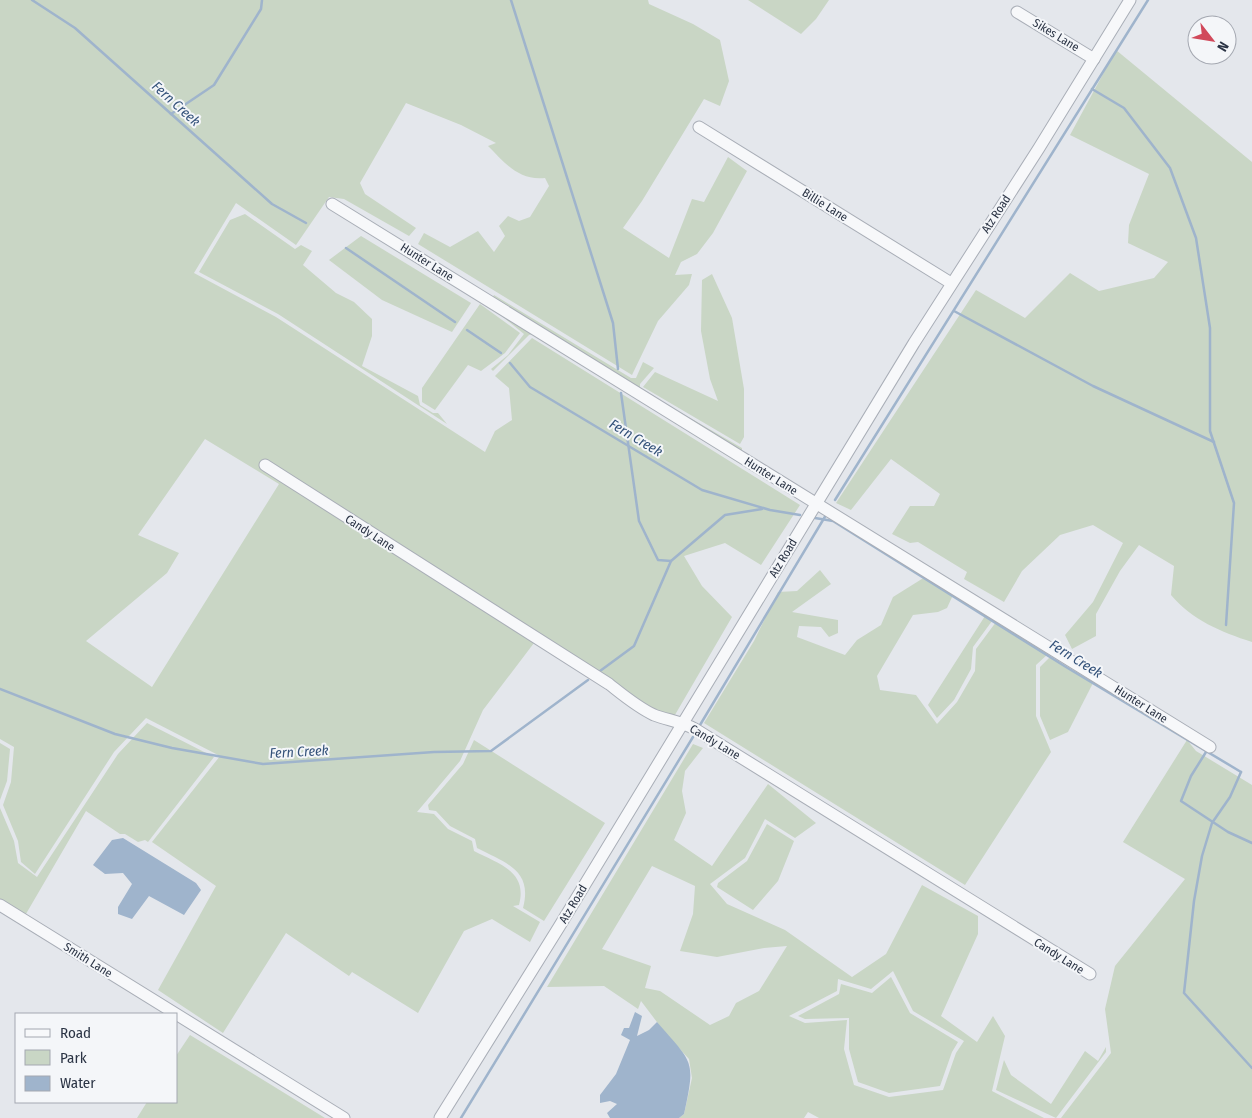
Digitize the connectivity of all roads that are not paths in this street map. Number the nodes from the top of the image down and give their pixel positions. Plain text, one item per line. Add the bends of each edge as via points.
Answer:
1 (1130, 0) edge
2 (1017, 12) dead end
3 (1094, 59) junction
4 (699, 127) dead end
5 (332, 204) dead end
6 (950, 283) junction
7 (264, 465) dead end
8 (816, 503) junction
9 (683, 723) junction
10 (1210, 747) dead end
11 (0, 905) edge
12 (1090, 974) dead end
13 (174, 1013) edge
14 (178, 1015) edge
15 (344, 1118) edge
16 (440, 1118) edge

1 - 3 street, Atz Road
2 - 3 street, Sikes Lane
3 - 6 street, Atz Road
4 - 6 street, Billie Lane
5 - 8 street, Hunter Lane
6 - 8 street, Atz Road
7 - 9 street, Candy Lane via 609,684 632,702 654,715
8 - 9 street, Atz Road
8 - 10 street, Hunter Lane
9 - 12 street, Candy Lane
9 - 16 street, Atz Road
11 - 13 street, Smith Lane
14 - 15 street, Smith Lane

